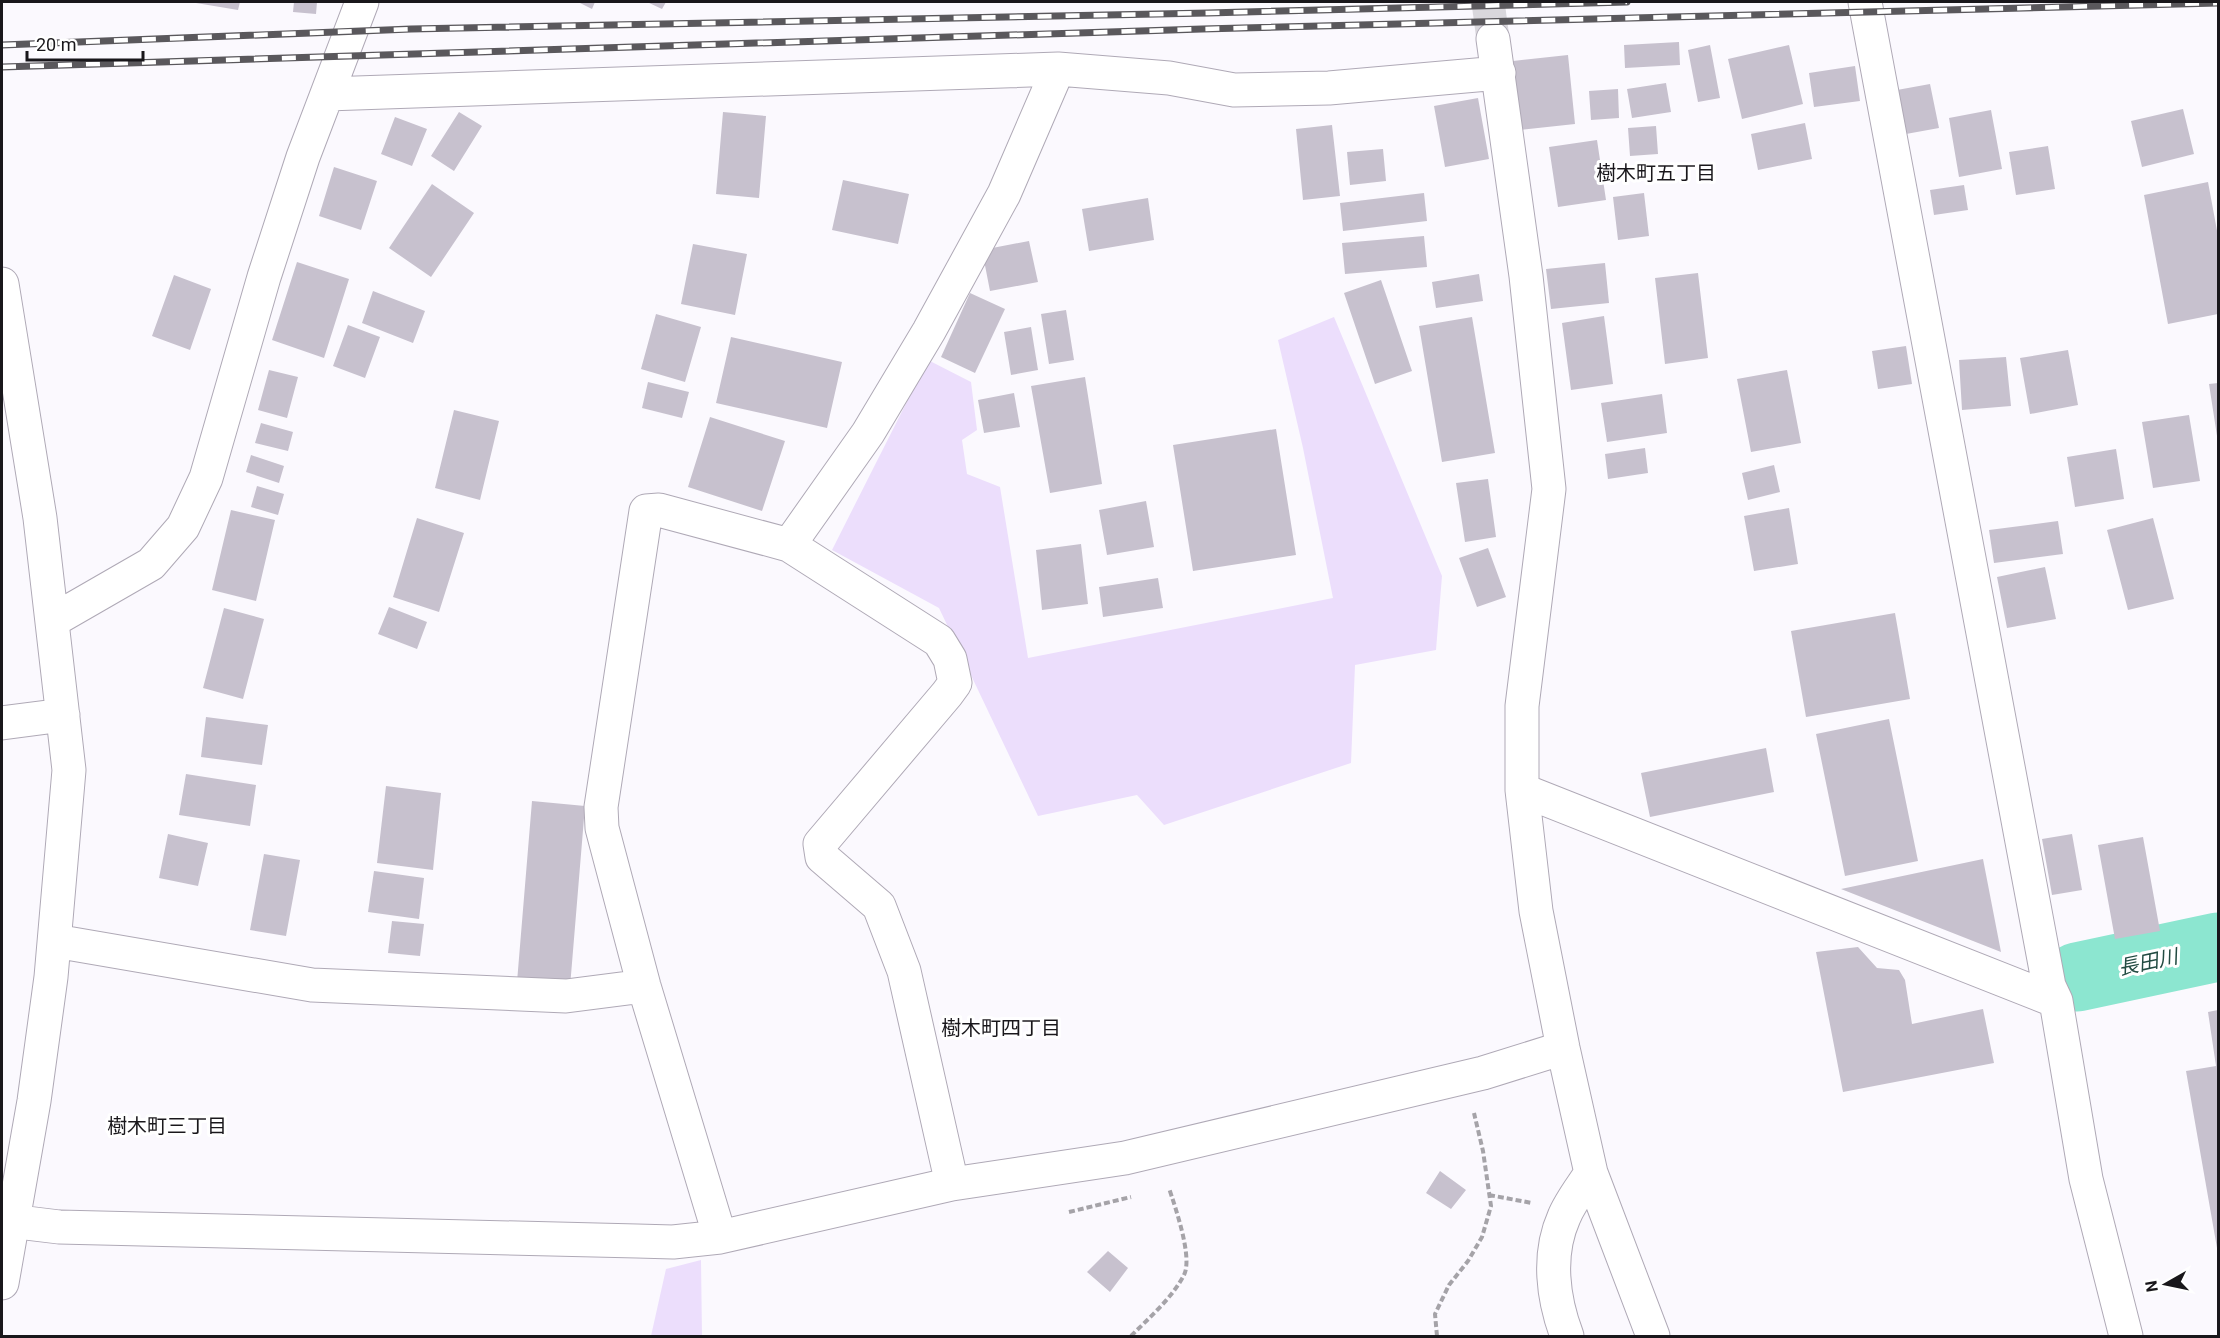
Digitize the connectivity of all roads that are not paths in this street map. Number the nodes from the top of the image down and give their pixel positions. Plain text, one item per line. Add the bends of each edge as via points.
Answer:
1 (362, 2) edge
2 (1865, 2) edge
3 (1494, 39) tunnel mouth
4 (1058, 69) junction
5 (1499, 73) junction
6 (327, 94) junction
7 (2, 284) edge
8 (789, 545) junction
9 (52, 621) junction
10 (63, 716) junction
11 (2, 723) edge
12 (1522, 790) junction
13 (54, 941) junction
14 (644, 986) junction
15 (2056, 1001) junction
16 (1563, 1048) junction
17 (1591, 1173) junction
18 (952, 1184) junction
19 (7, 1220) edge
20 (720, 1237) junction
21 (2, 1283) edge
22 (1567, 1336) edge
23 (1653, 1336) edge
24 (2126, 1336) edge

1 - 6 street
2 - 15 street via 2049,986
3 - 5 street
4 - 5 street via 1168,78 1234,90 1329,88
4 - 6 street
4 - 8 street via 1004,194 930,331 868,434
5 - 12 street via 1549,489 1522,706
6 - 9 street via 264,277 206,478 183,527 151,564
7 - 9 street via 40,518
8 - 14 street via 659,510 646,512 601,807 602,828
8 - 18 street via 939,641 950,658 955,683 951,689 820,844 822,857 879,906 892,938 904,971
9 - 10 street
10 - 11 street
10 - 13 street via 69,770
12 - 15 street
12 - 16 street via 1536,911
13 - 14 street via 312,985 566,996
13 - 19 street via 34,1101
14 - 20 street
15 - 24 street via 2085,1179
16 - 17 street
16 - 18 street via 1483,1073 1125,1158
17 - 22 street via 1563,1217 1552,1264
17 - 23 street
18 - 20 street
19 - 20 street via 59,1227 673,1242
19 - 21 street

